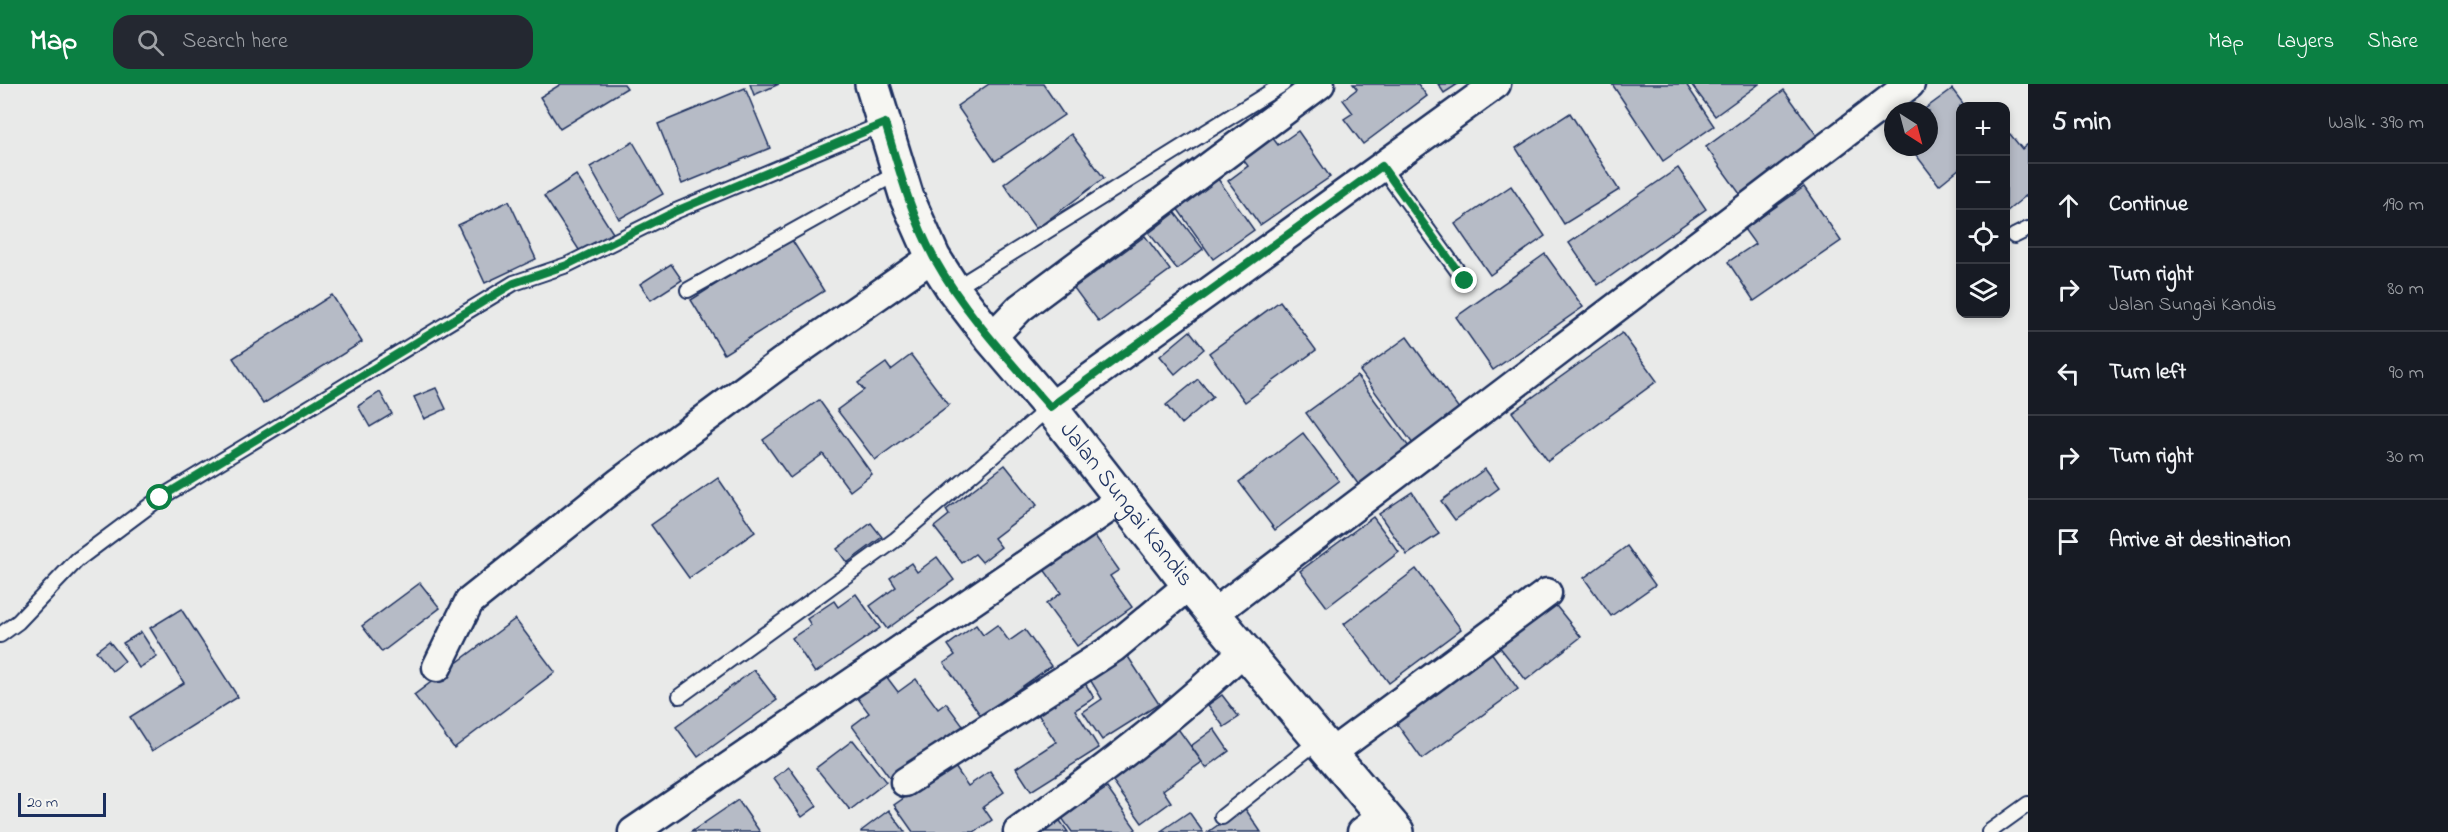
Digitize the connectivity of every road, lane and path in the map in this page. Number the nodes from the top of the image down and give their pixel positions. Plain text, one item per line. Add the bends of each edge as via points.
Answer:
1 (872, 84) edge
2 (1283, 84) edge
3 (1320, 84) edge
4 (1496, 84) edge
5 (1910, 84) edge
6 (885, 123) junction
7 (1382, 166) junction
8 (900, 172) junction
9 (2028, 229) edge
10 (2014, 236) dead end
11 (933, 257) junction
12 (1465, 281) dead end
13 (688, 290) dead end
14 (954, 290) junction
15 (991, 338) junction
16 (1050, 407) junction
17 (1122, 499) junction
18 (1189, 585) junction
19 (1547, 593) dead end
20 (1213, 614) junction
21 (0, 635) edge
22 (1244, 650) junction
23 (437, 667) dead end
24 (680, 696) dead end
25 (1324, 747) junction
26 (905, 782) dead end
27 (2028, 804) edge
28 (1221, 817) dead end
29 (1381, 827) edge
30 (633, 832) edge
31 (1018, 832) edge
32 (1989, 832) edge

1 - 6 street, Jalan Sungai Kandis
2 - 14 lane
3 - 15 street via 1020,308
4 - 7 street
5 - 20 street
6 - 8 street, Jalan Sungai Kandis
6 - 21 lane via 676,211 567,265 514,283 160,498 77,560 18,622
7 - 12 lane
7 - 16 street
8 - 11 street, Jalan Sungai Kandis
8 - 13 lane
9 - 10 lane
11 - 14 street, Jalan Sungai Kandis
11 - 23 street via 782,362 469,602
14 - 15 street, Jalan Sungai Kandis
15 - 16 street, Jalan Sungai Kandis
16 - 17 street, Jalan Sungai Kandis
16 - 24 lane via 895,540
17 - 18 street, Jalan Sungai Kandis
17 - 30 street
18 - 20 street, Jalan Sungai Kandis
18 - 26 street via 1113,648
19 - 25 street
20 - 22 street, Jalan Sungai Kandis
22 - 25 street, Jalan Sungai Kandis
22 - 31 street via 1206,687 1106,769
25 - 28 lane
25 - 29 street, Jalan Sungai Kandis
27 - 32 lane

